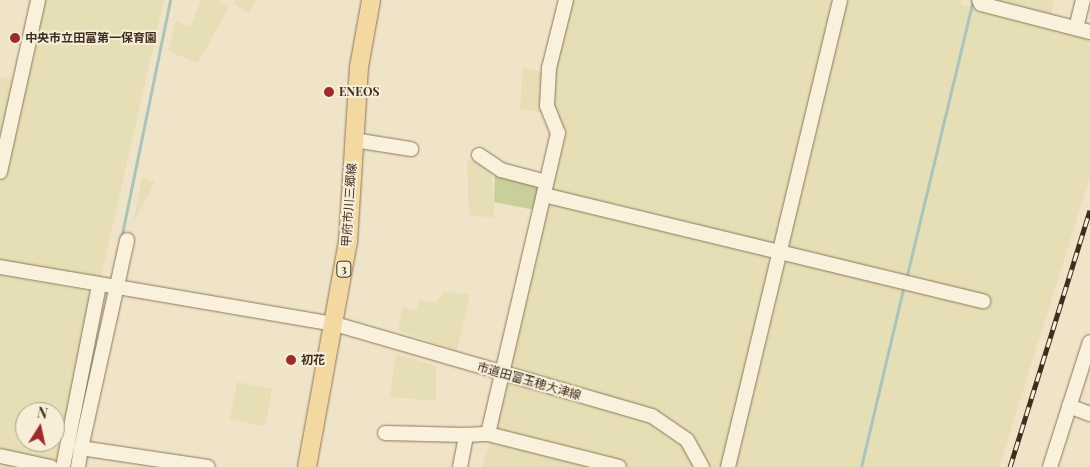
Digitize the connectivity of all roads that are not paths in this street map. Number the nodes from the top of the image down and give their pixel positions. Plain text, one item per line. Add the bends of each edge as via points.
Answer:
1 (38, 0) edge
2 (371, 0) edge
3 (566, 0) edge
4 (840, 0) edge
5 (979, 0) edge
6 (1083, 0) edge
7 (1076, 28) junction
8 (1090, 32) edge
9 (354, 140) junction
10 (410, 149) dead end
11 (479, 155) dead end
12 (0, 172) edge
13 (545, 188) junction
14 (127, 240) dead end
15 (780, 253) junction
16 (0, 267) edge
17 (109, 287) junction
18 (982, 301) dead end
19 (335, 324) junction
20 (1090, 342) edge
21 (502, 375) junction
22 (1069, 406) junction
23 (1090, 414) edge
24 (385, 433) dead end
25 (488, 434) junction
26 (466, 435) junction
27 (81, 448) junction
28 (0, 456) edge
29 (51, 467) edge
30 (63, 467) edge
31 (78, 467) edge
32 (208, 467) edge
33 (307, 467) edge
34 (460, 467) edge
35 (619, 467) edge
36 (702, 467) edge
37 (728, 467) edge
38 (1050, 467) edge

1 - 12 street
2 - 9 main road, 甲府市川三郷線 / 3 via 359,68
3 - 13 street via 548,68 547,106 558,133
4 - 15 street
5 - 7 street via 980,4
6 - 7 street
7 - 8 street
9 - 10 street
9 - 19 main road, 甲府市川三郷線 / 3 via 348,242
11 - 13 street via 501,170
13 - 15 street
13 - 21 street
14 - 17 street
15 - 18 street
15 - 37 street
16 - 17 street, 市道田富玉穂大津線
17 - 19 street, 市道田富玉穂大津線
17 - 27 street
17 - 30 street
19 - 21 street, 市道田富玉穂大津線
19 - 33 main road, 甲府市川三郷線 / 3
20 - 22 street
21 - 25 street
21 - 36 street, 市道田富玉穂大津線 via 652,416 687,440
22 - 23 street
22 - 38 street
24 - 26 street
25 - 26 street
25 - 35 street
26 - 34 street
27 - 31 street
27 - 32 street
28 - 29 street

